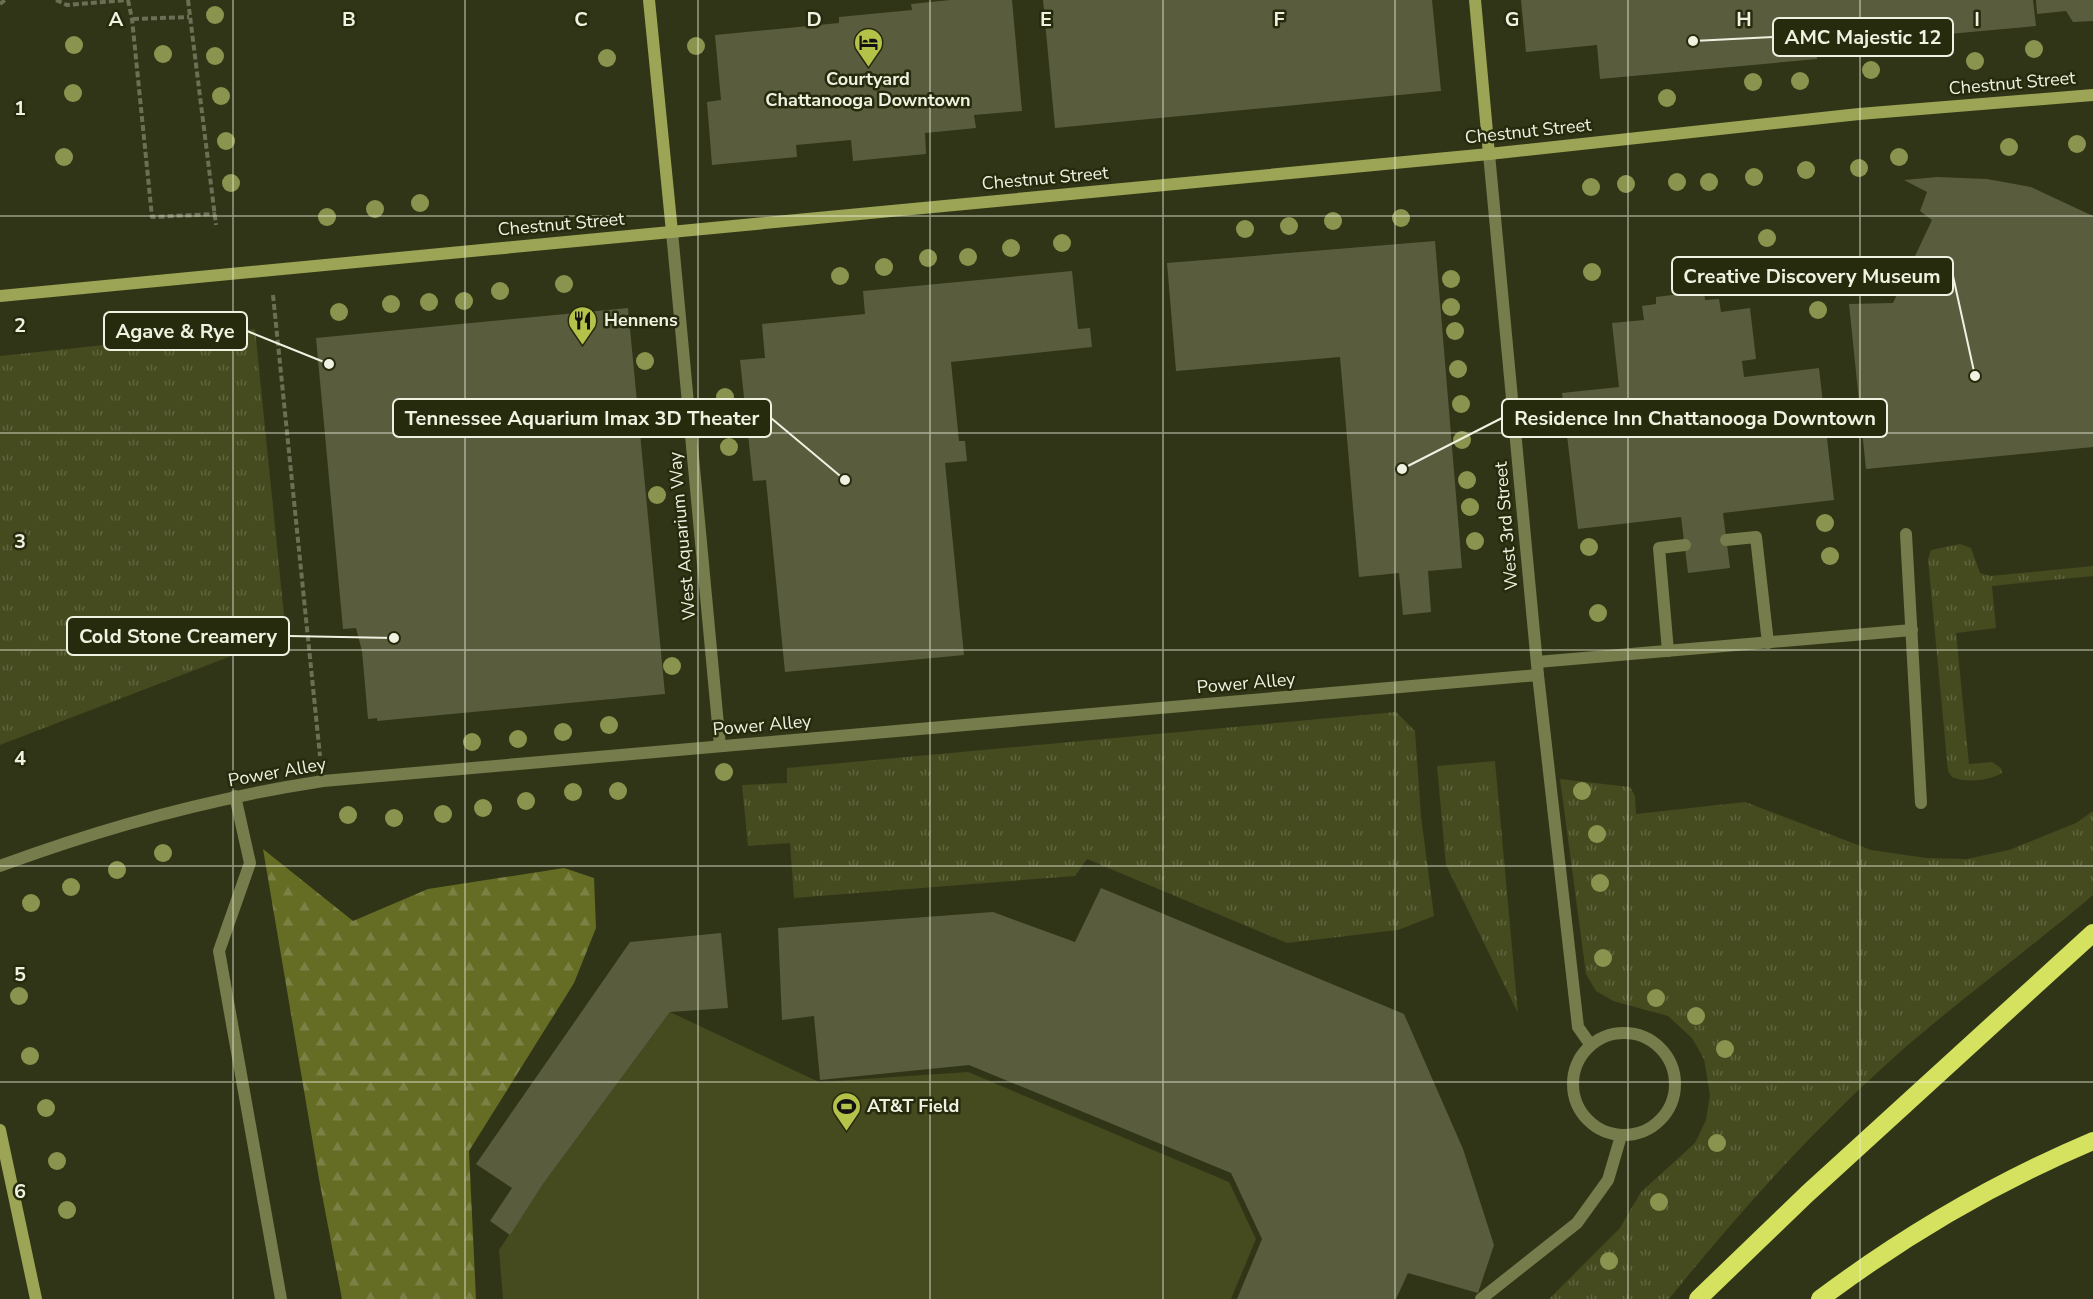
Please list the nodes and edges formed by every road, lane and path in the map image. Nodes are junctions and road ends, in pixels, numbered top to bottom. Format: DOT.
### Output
graph roads {
  1 [pos="5,0"];
  2 [pos="56,0"];
  3 [pos="128,0"];
  4 [pos="188,0"];
  5 [pos="649,0"];
  6 [pos="1475,0"];
  7 [pos="0,4"];
  8 [pos="189,17"];
  9 [pos="132,19"];
  10 [pos="2093,94"];
  11 [pos="1489,154"];
  12 [pos="216,214"];
  13 [pos="216,225"];
  14 [pos="672,232"];
  15 [pos="270,270"];
  16 [pos="0,296"];
  17 [pos="1906,534"];
  18 [pos="1726,540"];
  19 [pos="1685,546"];
  20 [pos="1912,630"];
  21 [pos="1768,643"];
  22 [pos="1668,651"];
  23 [pos="1538,669"];
  24 [pos="720,746"];
  25 [pos="323,781"];
  26 [pos="235,796"];
  27 [pos="1921,803"];
  28 [pos="0,866"];
  29 [pos="2093,933"];
  30 [pos="1590,1044"];
  31 [pos="0,1130"];
  32 [pos="1621,1136"];
  33 [pos="2093,1141"];
  34 [pos="36,1299"];
  35 [pos="281,1299"];
  36 [pos="1481,1299"];
  37 [pos="1698,1299"];
  38 [pos="1820,1299"];
  1 -- 7 [label="path"];
  2 -- 3 [label="path"];
  3 -- 9 [label="path"];
  4 -- 8 [label="path"];
  5 -- 14 [label="street, West Aquarium Way"];
  6 -- 11 [label="street, West 3rd Street"];
  8 -- 9 [label="path"];
  8 -- 12 [label="path"];
  9 -- 12 [label="path"];
  10 -- 11 [label="street, Chestnut Street"];
  11 -- 14 [label="street, Chestnut Street"];
  11 -- 23 [label="street, West 3rd Street"];
  12 -- 13 [label="path"];
  14 -- 15 [label="street, Chestnut Street"];
  14 -- 24 [label="street, West Aquarium Way"];
  15 -- 16 [label="street, Chestnut Street"];
  15 -- 25 [label="path"];
  17 -- 20 [label="street"];
  18 -- 21 [label="street"];
  19 -- 22 [label="street"];
  20 -- 21 [label="street, Power Alley"];
  20 -- 27 [label="street"];
  21 -- 22 [label="street, Power Alley"];
  22 -- 23 [label="street, Power Alley"];
  23 -- 24 [label="street, Power Alley"];
  23 -- 30 [label="street, West 3rd Street"];
  24 -- 25 [label="street, Power Alley"];
  25 -- 26 [label="street, Power Alley"];
  26 -- 28 [label="street, Power Alley"];
  26 -- 35 [label="street"];
  29 -- 37 [label="highway"];
  30 -- 32 [label="street"];
  30 -- 32 [label="street"];
  31 -- 34 [label="street"];
  32 -- 36 [label="street"];
  33 -- 38 [label="highway"];
}
